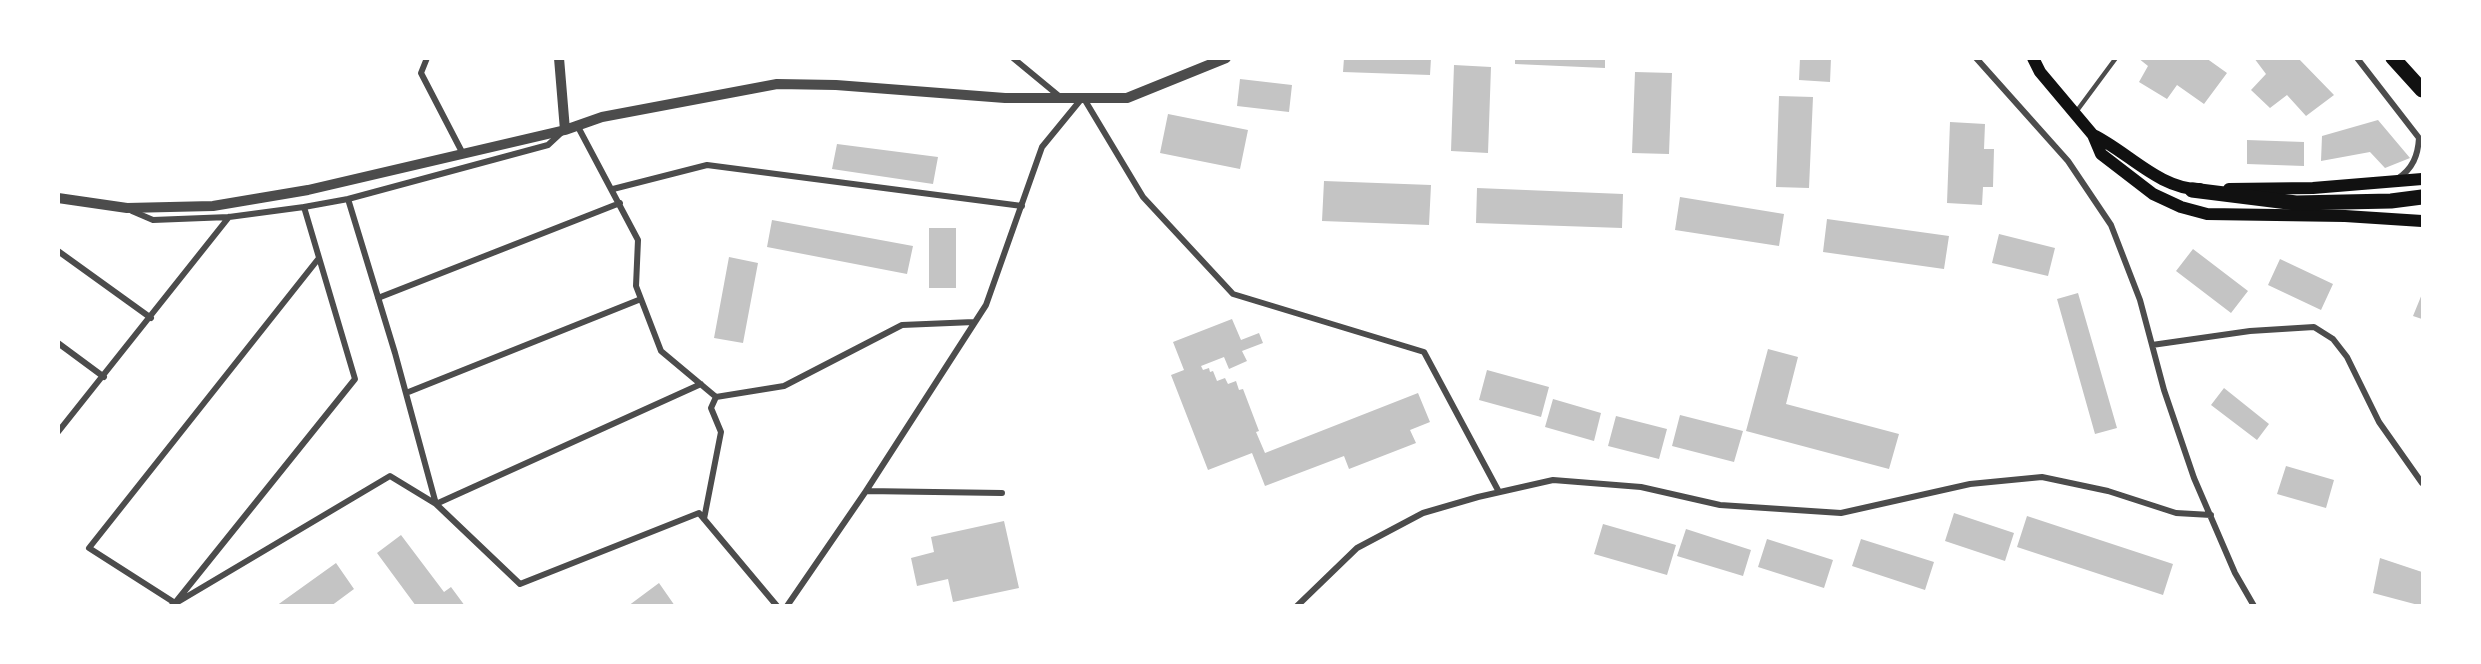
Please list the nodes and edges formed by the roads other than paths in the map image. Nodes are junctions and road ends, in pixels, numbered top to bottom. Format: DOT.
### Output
graph roads {
  1 [pos="428,58"];
  2 [pos="559,58"];
  3 [pos="1013,58"];
  4 [pos="1226,58"];
  5 [pos="1976,58"];
  6 [pos="2033,58"];
  7 [pos="2116,58"];
  8 [pos="2358,58"];
  9 [pos="2393,58"];
  10 [pos="2422,90"];
  11 [pos="1059,96"];
  12 [pos="1083,97"];
  13 [pos="2074,114"];
  14 [pos="577,125"];
  15 [pos="565,129"];
  16 [pos="2093,135"];
  17 [pos="462,152"];
  18 [pos="2422,179"];
  19 [pos="2396,180"];
  20 [pos="614,189"];
  21 [pos="2192,190"];
  22 [pos="2422,197"];
  23 [pos="58,198"];
  24 [pos="348,199"];
  25 [pos="620,203"];
  26 [pos="1022,206"];
  27 [pos="304,207"];
  28 [pos="127,208"];
  29 [pos="229,217"];
  30 [pos="2422,221"];
  31 [pos="58,251"];
  32 [pos="319,258"];
  33 [pos="378,298"];
  34 [pos="641,299"];
  35 [pos="151,318"];
  36 [pos="974,322"];
  37 [pos="58,343"];
  38 [pos="2152,345"];
  39 [pos="104,377"];
  40 [pos="701,384"];
  41 [pos="406,393"];
  42 [pos="716,397"];
  43 [pos="58,432"];
  44 [pos="2422,483"];
  45 [pos="866,491"];
  46 [pos="1499,492"];
  47 [pos="1002,493"];
  48 [pos="436,504"];
  49 [pos="2211,515"];
  50 [pos="704,519"];
  51 [pos="173,604"];
  52 [pos="777,606"];
  53 [pos="787,606"];
  54 [pos="1297,606"];
  55 [pos="2254,606"];
  1 -- 17 [label="street"];
  2 -- 15 [label="street"];
  3 -- 11 [label="street"];
  4 -- 12 [label="street"];
  5 -- 38 [label="street"];
  6 -- 13 [label="main road"];
  7 -- 13 [label="lane"];
  8 -- 19 [label="street"];
  9 -- 10 [label="highway"];
  11 -- 12 [label="street"];
  11 -- 14 [label="street"];
  12 -- 26 [label="street"];
  12 -- 46 [label="street"];
  13 -- 16 [label="main road"];
  14 -- 15 [label="street"];
  14 -- 20 [label="street"];
  15 -- 17 [label="street"];
  15 -- 24 [label="street"];
  16 -- 21 [label="main road"];
  16 -- 30 [label="main road"];
  17 -- 28 [label="street"];
  18 -- 19 [label="main road"];
  19 -- 21 [label="main road"];
  20 -- 25 [label="street"];
  20 -- 26 [label="street"];
  21 -- 22 [label="highway"];
  23 -- 28 [label="street"];
  24 -- 27 [label="street"];
  24 -- 33 [label="street"];
  25 -- 33 [label="street"];
  25 -- 34 [label="street"];
  26 -- 36 [label="street"];
  27 -- 29 [label="street"];
  27 -- 32 [label="street"];
  28 -- 29 [label="street"];
  29 -- 35 [label="street"];
  31 -- 35 [label="street"];
  32 -- 51 [label="street"];
  32 -- 51 [label="street"];
  33 -- 41 [label="street"];
  34 -- 40 [label="street"];
  34 -- 41 [label="street"];
  35 -- 39 [label="street"];
  36 -- 42 [label="street"];
  36 -- 45 [label="street"];
  37 -- 39 [label="street"];
  38 -- 44 [label="street"];
  38 -- 49 [label="street"];
  39 -- 43 [label="street"];
  40 -- 42 [label="street"];
  40 -- 48 [label="street"];
  41 -- 48 [label="street"];
  42 -- 50 [label="street"];
  45 -- 47 [label="street"];
  45 -- 53 [label="street"];
  46 -- 49 [label="street"];
  46 -- 54 [label="street"];
  48 -- 50 [label="street"];
  48 -- 51 [label="street"];
  49 -- 55 [label="street"];
  50 -- 52 [label="street"];
}
